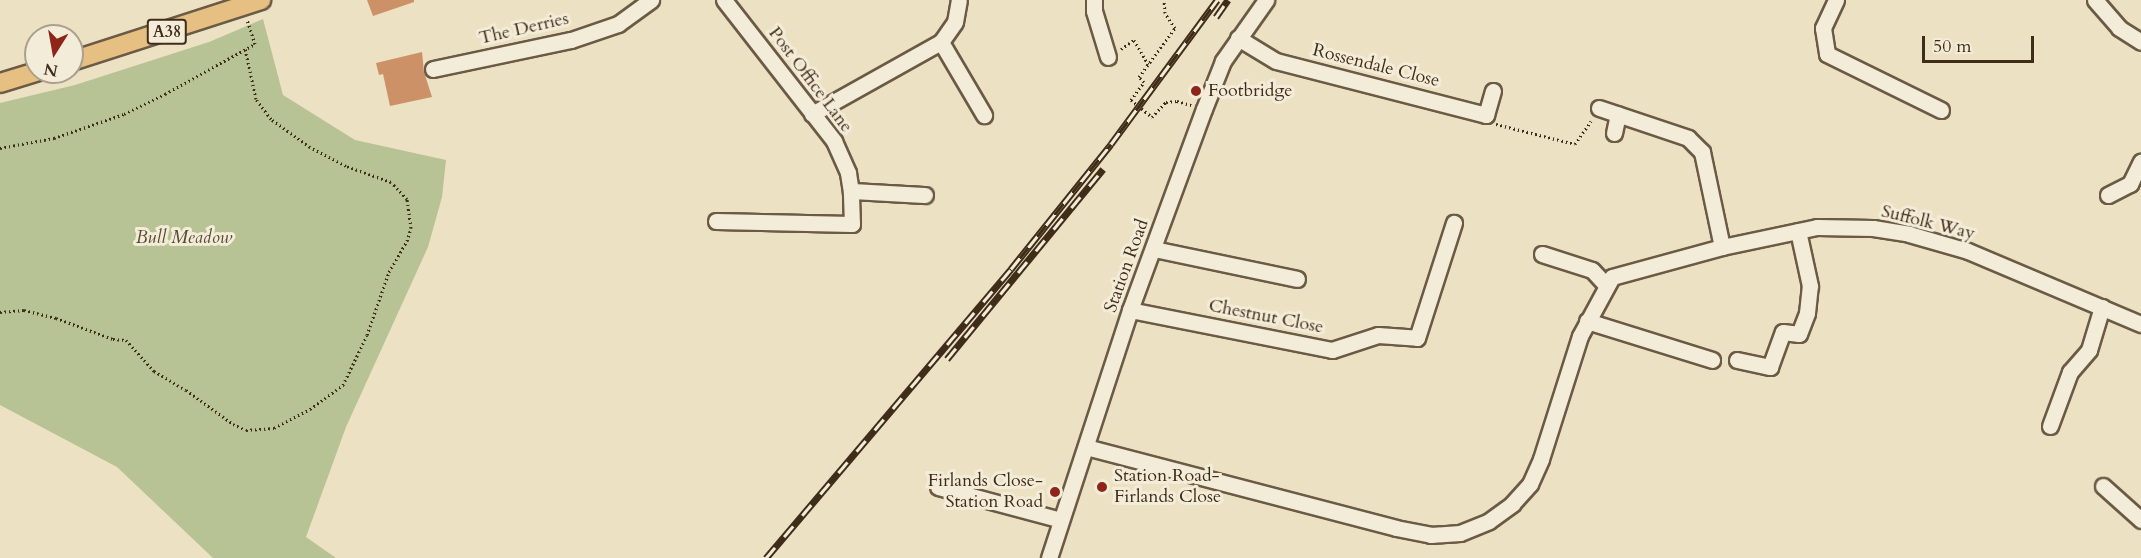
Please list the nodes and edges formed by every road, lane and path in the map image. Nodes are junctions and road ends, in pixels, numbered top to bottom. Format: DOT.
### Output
graph roads {
  1 [pos="261,0"];
  2 [pos="651,0"];
  3 [pos="724,0"];
  4 [pos="959,0"];
  5 [pos="1094,0"];
  6 [pos="1164,0"];
  7 [pos="1266,0"];
  8 [pos="1836,0"];
  9 [pos="2095,0"];
  10 [pos="243,6"];
  11 [pos="1238,38"];
  12 [pos="941,42"];
  13 [pos="2141,42"];
  14 [pos="245,48"];
  15 [pos="84,57"];
  16 [pos="1108,57"];
  17 [pos="1148,64"];
  18 [pos="433,69"];
  19 [pos="24,75"];
  20 [pos="0,82"];
  21 [pos="1493,91"];
  22 [pos="1599,108"];
  23 [pos="1204,109"];
  24 [pos="1941,110"];
  25 [pos="812,114"];
  26 [pos="1618,114"];
  27 [pos="984,115"];
  28 [pos="1486,115"];
  29 [pos="1614,133"];
  30 [pos="0,148"];
  31 [pos="2141,161"];
  32 [pos="851,191"];
  33 [pos="925,195"];
  34 [pos="2108,195"];
  35 [pos="716,221"];
  36 [pos="1454,223"];
  37 [pos="1798,231"];
  38 [pos="1722,247"];
  39 [pos="1154,249"];
  40 [pos="1542,254"];
  41 [pos="1297,279"];
  42 [pos="1603,290"];
  43 [pos="2102,307"];
  44 [pos="1130,310"];
  45 [pos="0,312"];
  46 [pos="1587,321"];
  47 [pos="2141,324"];
  48 [pos="1712,360"];
  49 [pos="1737,360"];
  50 [pos="2050,426"];
  51 [pos="1086,447"];
  52 [pos="2103,486"];
  53 [pos="938,487"];
  54 [pos="1061,520"];
  55 [pos="2141,520"];
  56 [pos="1049,558"];
  1 -- 10 [label="main road, A38"];
  2 -- 18 [label="street, The Derries"];
  3 -- 25 [label="street, Post Office Lane"];
  4 -- 12 [label="street"];
  5 -- 16 [label="street"];
  6 -- 17 [label="path"];
  7 -- 11 [label="street, Station Road"];
  8 -- 24 [label="street"];
  9 -- 13 [label="street"];
  10 -- 14 [label="path"];
  10 -- 15 [label="main road, A38"];
  11 -- 23 [label="street, Station Road"];
  11 -- 28 [label="street, Rossendale Close"];
  12 -- 25 [label="street"];
  12 -- 27 [label="street"];
  14 -- 30 [label="path"];
  14 -- 45 [label="path"];
  16 -- 17 [label="path"];
  17 -- 23 [label="path, bridge"];
  19 -- 20 [label="main road"];
  21 -- 28 [label="street"];
  22 -- 26 [label="street"];
  22 -- 28 [label="path"];
  23 -- 39 [label="street, Station Road"];
  25 -- 32 [label="street, Post Office Lane"];
  26 -- 29 [label="street"];
  26 -- 38 [label="street"];
  31 -- 34 [label="street"];
  32 -- 33 [label="street"];
  32 -- 35 [label="street, Post Office Lane"];
  36 -- 44 [label="street, Chestnut Close"];
  37 -- 38 [label="street, Suffolk Way"];
  37 -- 43 [label="street, Suffolk Way"];
  37 -- 49 [label="street"];
  38 -- 42 [label="street, Suffolk Way"];
  39 -- 41 [label="street"];
  39 -- 44 [label="street, Station Road"];
  40 -- 42 [label="street"];
  42 -- 46 [label="street"];
  43 -- 47 [label="street, Suffolk Way"];
  43 -- 50 [label="street"];
  44 -- 51 [label="street, Station Road"];
  46 -- 48 [label="street"];
  46 -- 51 [label="street"];
  51 -- 54 [label="street, Station Road"];
  52 -- 55 [label="street"];
  53 -- 54 [label="street"];
  54 -- 56 [label="street, Station Road"];
}
